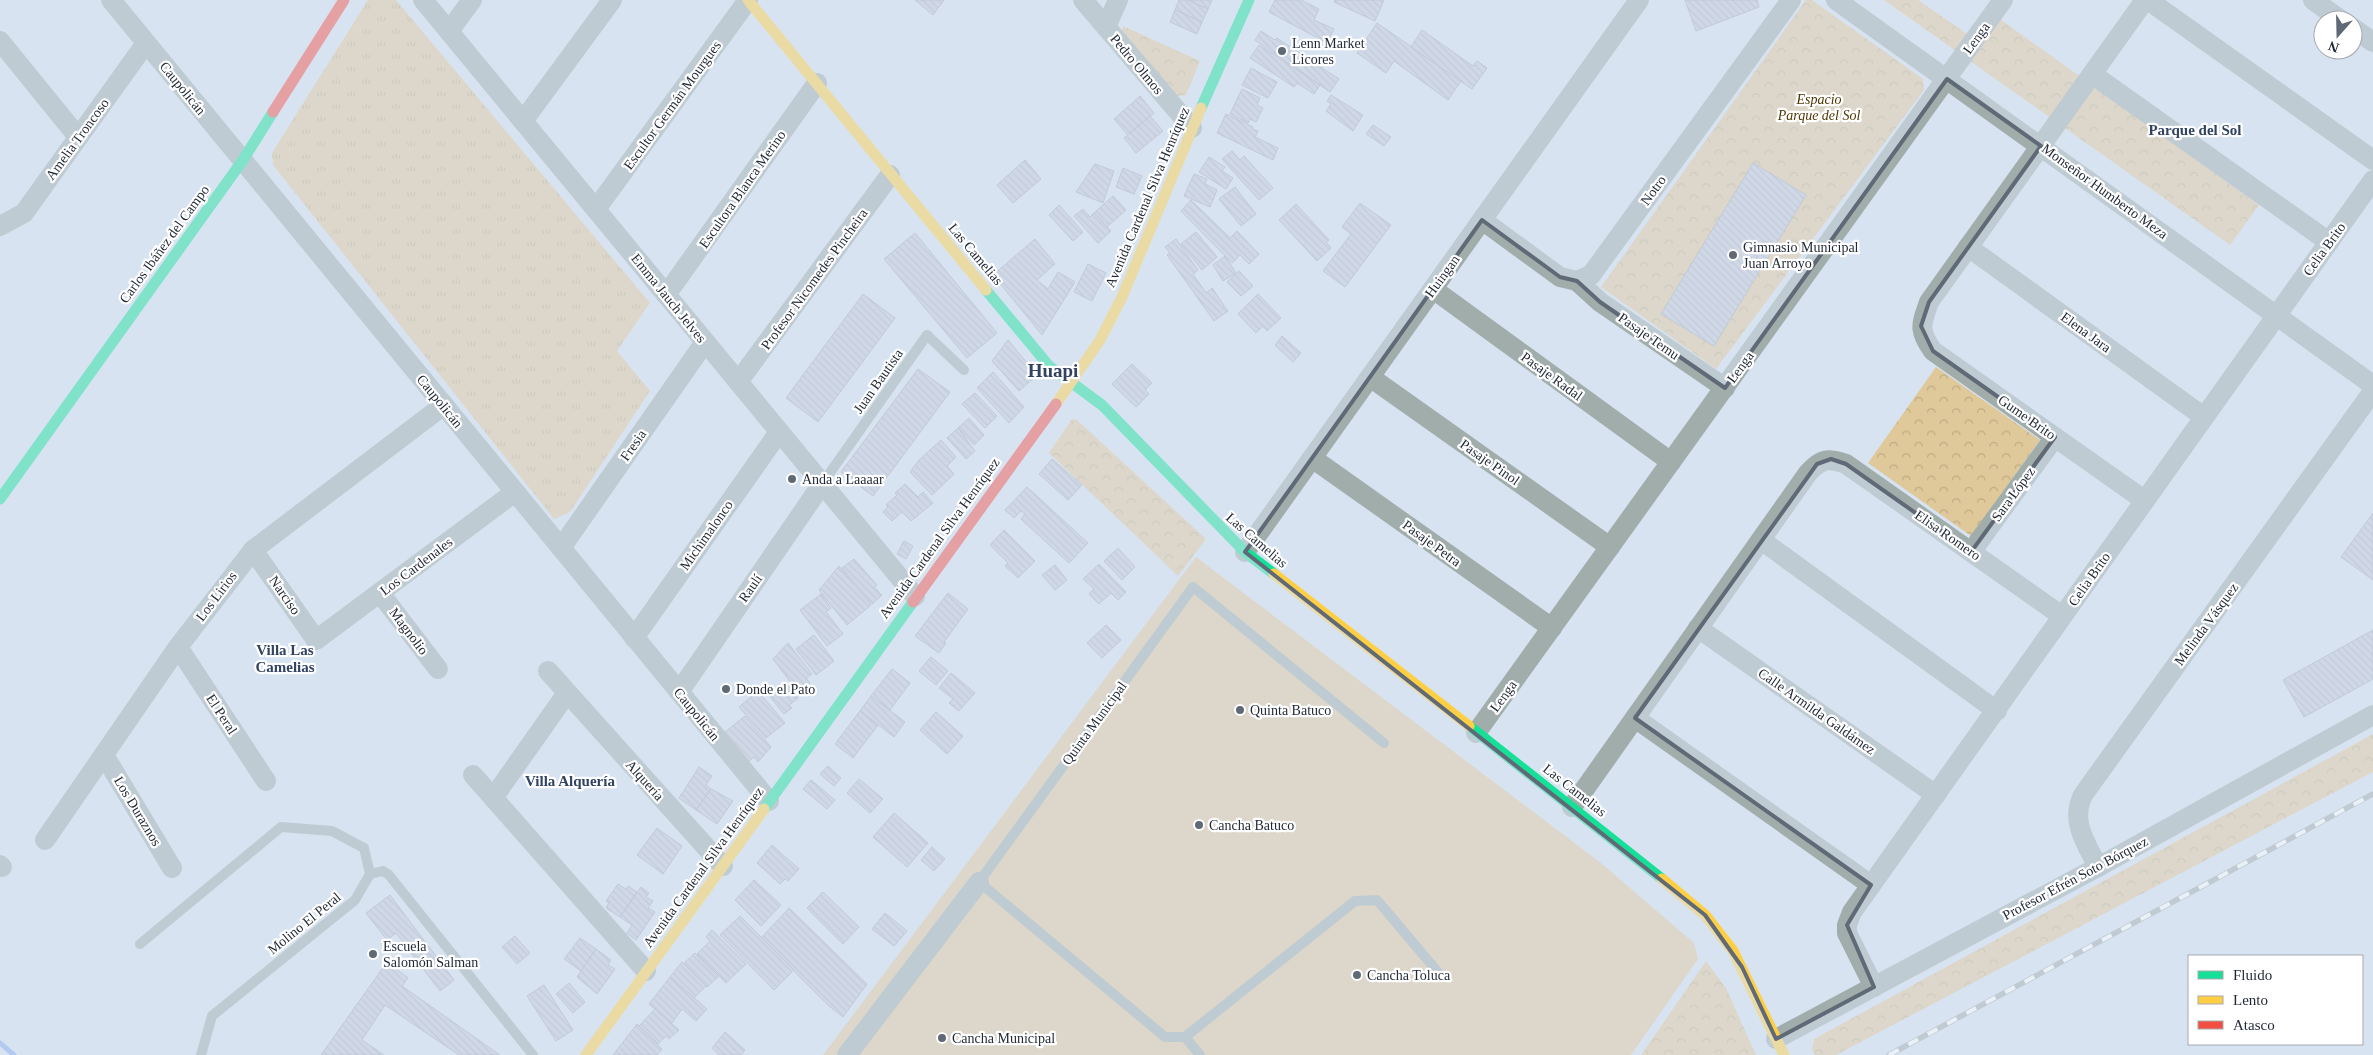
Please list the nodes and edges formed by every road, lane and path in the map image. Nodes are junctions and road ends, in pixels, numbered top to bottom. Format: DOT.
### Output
graph roads {
  1 [pos="111,0"];
  2 [pos="344,0"];
  3 [pos="423,0"];
  4 [pos="472,0"];
  5 [pos="612,0"];
  6 [pos="748,0"];
  7 [pos="1083,0"];
  8 [pos="1118,0"];
  9 [pos="1250,0"];
  10 [pos="1639,0"];
  11 [pos="1790,0"];
  12 [pos="1836,0"];
  13 [pos="2146,0"];
  14 [pos="2313,0"];
  15 [pos="1996,2"];
  16 [pos="2327,10"];
  17 [pos="1106,27"];
  18 [pos="449,31"];
  19 [pos="0,41"];
  20 [pos="146,43"];
  21 [pos="2092,74"];
  22 [pos="1947,79"];
  23 [pos="817,83"];
  24 [pos="523,121"];
  25 [pos="1192,128"];
  26 [pos="78,137"];
  27 [pos="2041,146"];
  28 [pos="243,160"];
  29 [pos="2373,160"];
  30 [pos="890,175"];
  31 [pos="2373,180"];
  32 [pos="596,209"];
  33 [pos="4,218"];
  34 [pos="1482,220"];
  35 [pos="2329,242"];
  36 [pos="1968,247"];
  37 [pos="1577,280"];
  38 [pos="1433,289"];
  39 [pos="666,295"];
  40 [pos="2277,315"];
  41 [pos="705,342"];
  42 [pos="964,370"];
  43 [pos="1370,377"];
  44 [pos="738,382"];
  45 [pos="1071,383"];
  46 [pos="2372,384"];
  47 [pos="1724,388"];
  48 [pos="444,405"];
  49 [pos="2204,417"];
  50 [pos="779,432"];
  51 [pos="2055,437"];
  52 [pos="1312,458"];
  53 [pos="1671,462"];
  54 [pos="822,484"];
  55 [pos="515,492"];
  56 [pos="0,499"];
  57 [pos="2144,500"];
  58 [pos="1761,540"];
  59 [pos="1610,547"];
  60 [pos="561,548"];
  61 [pos="253,550"];
  62 [pos="1245,552"];
  63 [pos="1971,552"];
  64 [pos="380,592"];
  65 [pos="916,596"];
  66 [pos="2062,616"];
  67 [pos="1552,628"];
  68 [pos="1698,628"];
  69 [pos="634,638"];
  70 [pos="316,640"];
  71 [pos="178,648"];
  72 [pos="438,668"];
  73 [pos="548,671"];
  74 [pos="679,692"];
  75 [pos="567,693"];
  76 [pos="1997,711"];
  77 [pos="2373,715"];
  78 [pos="1635,718"];
  79 [pos="1476,733"];
  80 [pos="1384,743"];
  81 [pos="104,755"];
  82 [pos="473,775"];
  83 [pos="266,781"];
  84 [pos="1936,795"];
  85 [pos="493,798"];
  86 [pos="769,801"];
  87 [pos="1572,807"];
  88 [pos="44,840"];
  89 [pos="724,866"];
  90 [pos="2098,866"];
  91 [pos="172,868"];
  92 [pos="370,874"];
  93 [pos="978,882"];
  94 [pos="1871,885"];
  95 [pos="140,944"];
  96 [pos="646,971"];
  97 [pos="1442,977"];
  98 [pos="1874,987"];
  99 [pos="1185,1037"];
  100 [pos="1780,1047"];
  101 [pos="201,1055"];
  102 [pos="533,1055"];
  103 [pos="586,1055"];
  104 [pos="846,1055"];
  105 [pos="1200,1055"];
  1 -- 20 [label="street, Caupolicán"];
  2 -- 28 [label="street, Carlos Ibáñez del Campo"];
  3 -- 18 [label="street, Emma Jauch Jelves"];
  4 -- 18 [label="street"];
  5 -- 24 [label="street"];
  6 -- 23 [label="street, Las Camelias"];
  6 -- 32 [label="street, Escultor Germán Mourgues"];
  7 -- 17 [label="street, Pedro Olmos"];
  8 -- 17 [label="street"];
  9 -- 25 [label="street, Avenida Cardenal Silva Henríquez"];
  10 -- 34 [label="street, Huingan"];
  11 -- 37 [label="street, Notro"];
  12 -- 22 [label="street, Monseñor Humberto Meza"];
  13 -- 21 [label="street"];
  13 -- 29 [label="street"];
  14 -- 16 [label="street"];
  15 -- 22 [label="street, Lenga"];
  17 -- 25 [label="street, Pedro Olmos"];
  18 -- 24 [label="street, Emma Jauch Jelves"];
  19 -- 26 [label="street"];
  20 -- 26 [label="street, Amelia Troncoso"];
  20 -- 28 [label="street, Caupolicán"];
  21 -- 27 [label="street"];
  21 -- 35 [label="street"];
  22 -- 27 [label="street, Monseñor Humberto Meza"];
  22 -- 47 [label="street, Lenga"];
  23 -- 30 [label="street, Las Camelias"];
  23 -- 39 [label="street, Escultora Blanca Merino"];
  24 -- 32 [label="street, Emma Jauch Jelves"];
  25 -- 45 [label="street, Avenida Cardenal Silva Henríquez"];
  26 -- 33 [label="street, Amelia Troncoso"];
  27 -- 36 [label="street"];
  27 -- 40 [label="street, Monseñor Humberto Meza"];
  28 -- 48 [label="street, Caupolicán"];
  28 -- 56 [label="street, Carlos Ibáñez del Campo"];
  30 -- 44 [label="street, Profesor Nicomedes Pincheira"];
  30 -- 45 [label="street, Las Camelias"];
  31 -- 35 [label="street, Celia Brito"];
  32 -- 39 [label="street, Emma Jauch Jelves"];
  34 -- 37 [label="street"];
  34 -- 38 [label="street, Huingan"];
  35 -- 40 [label="street, Celia Brito"];
  36 -- 49 [label="street, Elena Jara"];
  36 -- 51 [label="street, Gume Brito"];
  37 -- 47 [label="street, Pasaje Temu"];
  38 -- 43 [label="street, Huingan"];
  38 -- 53 [label="street, Pasaje Radal"];
  39 -- 41 [label="street, Emma Jauch Jelves"];
  40 -- 46 [label="street, Monseñor Humberto Meza"];
  40 -- 49 [label="street, Celia Brito"];
  41 -- 44 [label="street, Emma Jauch Jelves"];
  41 -- 60 [label="street, Fresia"];
  42 -- 54 [label="lane, Juan Bautista"];
  43 -- 52 [label="street, Huingan"];
  43 -- 59 [label="street, Pasaje Pinol"];
  44 -- 50 [label="street, Emma Jauch Jelves"];
  45 -- 62 [label="street, Las Camelias"];
  45 -- 65 [label="street, Avenida Cardenal Silva Henríquez"];
  46 -- 90 [label="street, Melinda Vásquez"];
  47 -- 53 [label="street, Lenga"];
  48 -- 55 [label="street, Caupolicán"];
  48 -- 61 [label="street, Los Lirios"];
  49 -- 57 [label="street, Celia Brito"];
  50 -- 54 [label="street, Emma Jauch Jelves"];
  50 -- 69 [label="street, Michimalonco"];
  51 -- 57 [label="street, Gume Brito"];
  51 -- 63 [label="street, Sara López"];
  52 -- 62 [label="street, Huingan"];
  52 -- 67 [label="street, Pasaje Petra"];
  53 -- 59 [label="street, Lenga"];
  54 -- 65 [label="street, Emma Jauch Jelves"];
  54 -- 74 [label="street, Raulí"];
  55 -- 60 [label="street, Caupolicán"];
  55 -- 64 [label="street, Los Cardenales"];
  57 -- 66 [label="street, Celia Brito"];
  58 -- 63 [label="street, Elisa Romero"];
  58 -- 68 [label="street"];
  58 -- 76 [label="street"];
  59 -- 67 [label="street, Lenga"];
  60 -- 69 [label="street, Caupolicán"];
  61 -- 70 [label="street, Narciso"];
  61 -- 71 [label="street, Los Lirios"];
  62 -- 79 [label="street, Las Camelias"];
  63 -- 66 [label="street, Elisa Romero"];
  64 -- 70 [label="street, Los Cardenales"];
  64 -- 72 [label="street, Magnolio"];
  65 -- 86 [label="street, Avenida Cardenal Silva Henríquez"];
  66 -- 76 [label="street, Celia Brito"];
  67 -- 79 [label="street, Lenga"];
  68 -- 78 [label="street"];
  68 -- 84 [label="street, Calle Armilda Galdámez"];
  69 -- 74 [label="street, Caupolicán"];
  71 -- 81 [label="street, Los Lirios"];
  71 -- 83 [label="street, El Peral"];
  73 -- 75 [label="street, Alquería"];
  74 -- 86 [label="street, Caupolicán"];
  75 -- 85 [label="street"];
  75 -- 89 [label="street, Alquería"];
  76 -- 84 [label="street, Celia Brito"];
  77 -- 90 [label="street, Profesor Efrén Soto Bórquez"];
  78 -- 87 [label="street"];
  78 -- 94 [label="street"];
  79 -- 87 [label="street, Las Camelias"];
  80 -- 93 [label="lane, Quinta Municipal"];
  81 -- 88 [label="street, Los Lirios"];
  81 -- 91 [label="street, Los Duraznos"];
  82 -- 85 [label="street"];
  84 -- 94 [label="street, Celia Brito"];
  85 -- 96 [label="street"];
  86 -- 89 [label="street, Avenida Cardenal Silva Henríquez"];
  87 -- 100 [label="street, Las Camelias"];
  89 -- 96 [label="street, Avenida Cardenal Silva Henríquez"];
  90 -- 98 [label="street, Profesor Efrén Soto Bórquez"];
  92 -- 95 [label="lane"];
  92 -- 101 [label="lane, Molino El Peral"];
  92 -- 102 [label="lane"];
  93 -- 99 [label="lane"];
  93 -- 104 [label="street, Quinta Municipal"];
  94 -- 98 [label="street, Celia Brito"];
  96 -- 103 [label="street, Avenida Cardenal Silva Henríquez"];
  97 -- 99 [label="lane"];
  98 -- 100 [label="street, Profesor Efrén Soto Bórquez"];
  99 -- 105 [label="lane"];
}
